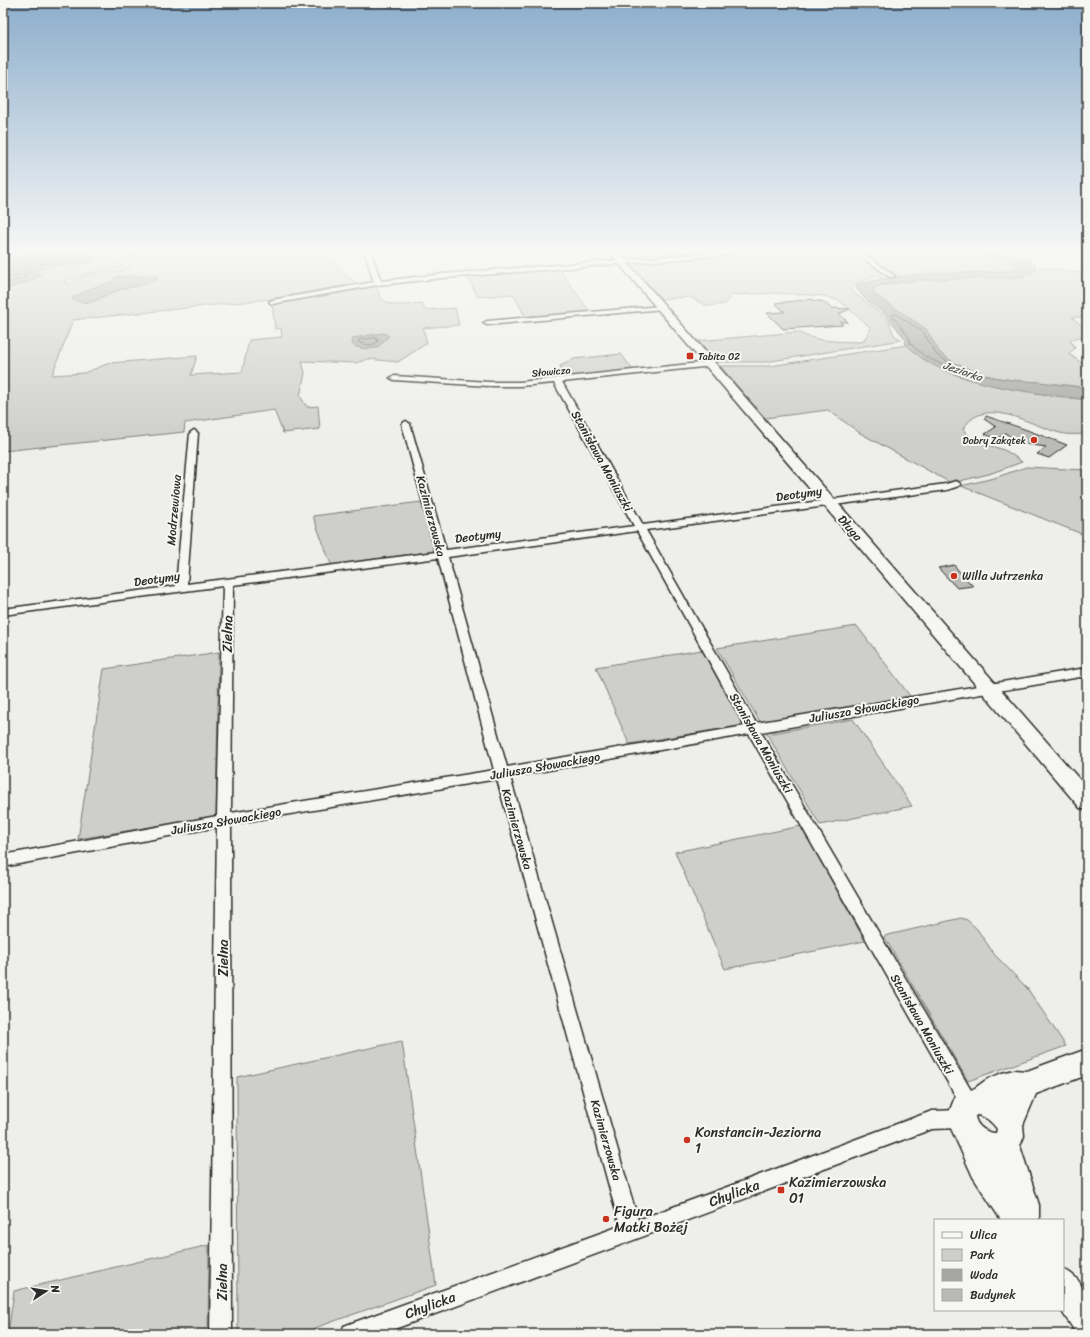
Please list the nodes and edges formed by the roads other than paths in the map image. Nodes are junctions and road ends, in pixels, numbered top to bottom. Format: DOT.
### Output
graph roads {
  1 [pos="575,315"];
  2 [pos="667,315"];
  3 [pos="487,323"];
  4 [pos="709,364"];
  5 [pos="394,378"];
  6 [pos="557,381"];
  7 [pos="406,424"];
  8 [pos="194,433"];
  9 [pos="956,484"];
  10 [pos="829,503"];
  11 [pos="640,529"];
  12 [pos="442,554"];
  13 [pos="228,583"];
  14 [pos="181,588"];
  15 [pos="3,612"];
  16 [pos="1087,674"];
  17 [pos="988,688"];
  18 [pos="753,729"];
  19 [pos="502,773"];
  20 [pos="1087,802"];
  21 [pos="224,820"];
  22 [pos="3,861"];
  23 [pos="1087,1062"];
  24 [pos="1027,1084"];
  25 [pos="971,1116"];
  26 [pos="1007,1135"];
  27 [pos="1023,1219"];
  28 [pos="632,1232"];
  29 [pos="1064,1286"];
  30 [pos="1087,1322"];
  31 [pos="221,1334"];
  32 [pos="352,1334"];
  1 -- 3 [label="street"];
  2 -- 4 [label="street, Długa"];
  4 -- 6 [label="street, Słowicza"];
  4 -- 10 [label="street, Długa"];
  5 -- 6 [label="street, Słowicza"];
  6 -- 11 [label="street, Stanisława Moniuszki"];
  7 -- 12 [label="street, Kazimierzowska"];
  8 -- 14 [label="street, Modrzewiowa"];
  9 -- 10 [label="street, Deotymy"];
  10 -- 11 [label="street, Deotymy"];
  10 -- 17 [label="street, Długa"];
  11 -- 12 [label="street, Deotymy"];
  11 -- 18 [label="street, Stanisława Moniuszki"];
  12 -- 13 [label="street, Deotymy"];
  12 -- 19 [label="street, Kazimierzowska"];
  13 -- 14 [label="street, Deotymy"];
  13 -- 21 [label="street, Zielna"];
  14 -- 15 [label="street, Deotymy"];
  16 -- 17 [label="street, Juliusza Słowackiego"];
  17 -- 18 [label="street, Juliusza Słowackiego"];
  17 -- 20 [label="street, Długa"];
  18 -- 19 [label="street, Juliusza Słowackiego"];
  18 -- 25 [label="street, Stanisława Moniuszki"];
  19 -- 21 [label="street, Juliusza Słowackiego"];
  19 -- 28 [label="street, Kazimierzowska"];
  21 -- 22 [label="street, Juliusza Słowackiego"];
  21 -- 31 [label="street, Zielna"];
  23 -- 24 [label="street"];
  24 -- 25 [label="street"];
  24 -- 26 [label="street"];
  25 -- 26 [label="street"];
  25 -- 26 [label="street"];
  25 -- 27 [label="street"];
  25 -- 28 [label="street, Chylicka"];
  26 -- 27 [label="street"];
  28 -- 32 [label="street, Chylicka"];
  29 -- 30 [label="street"];
}
